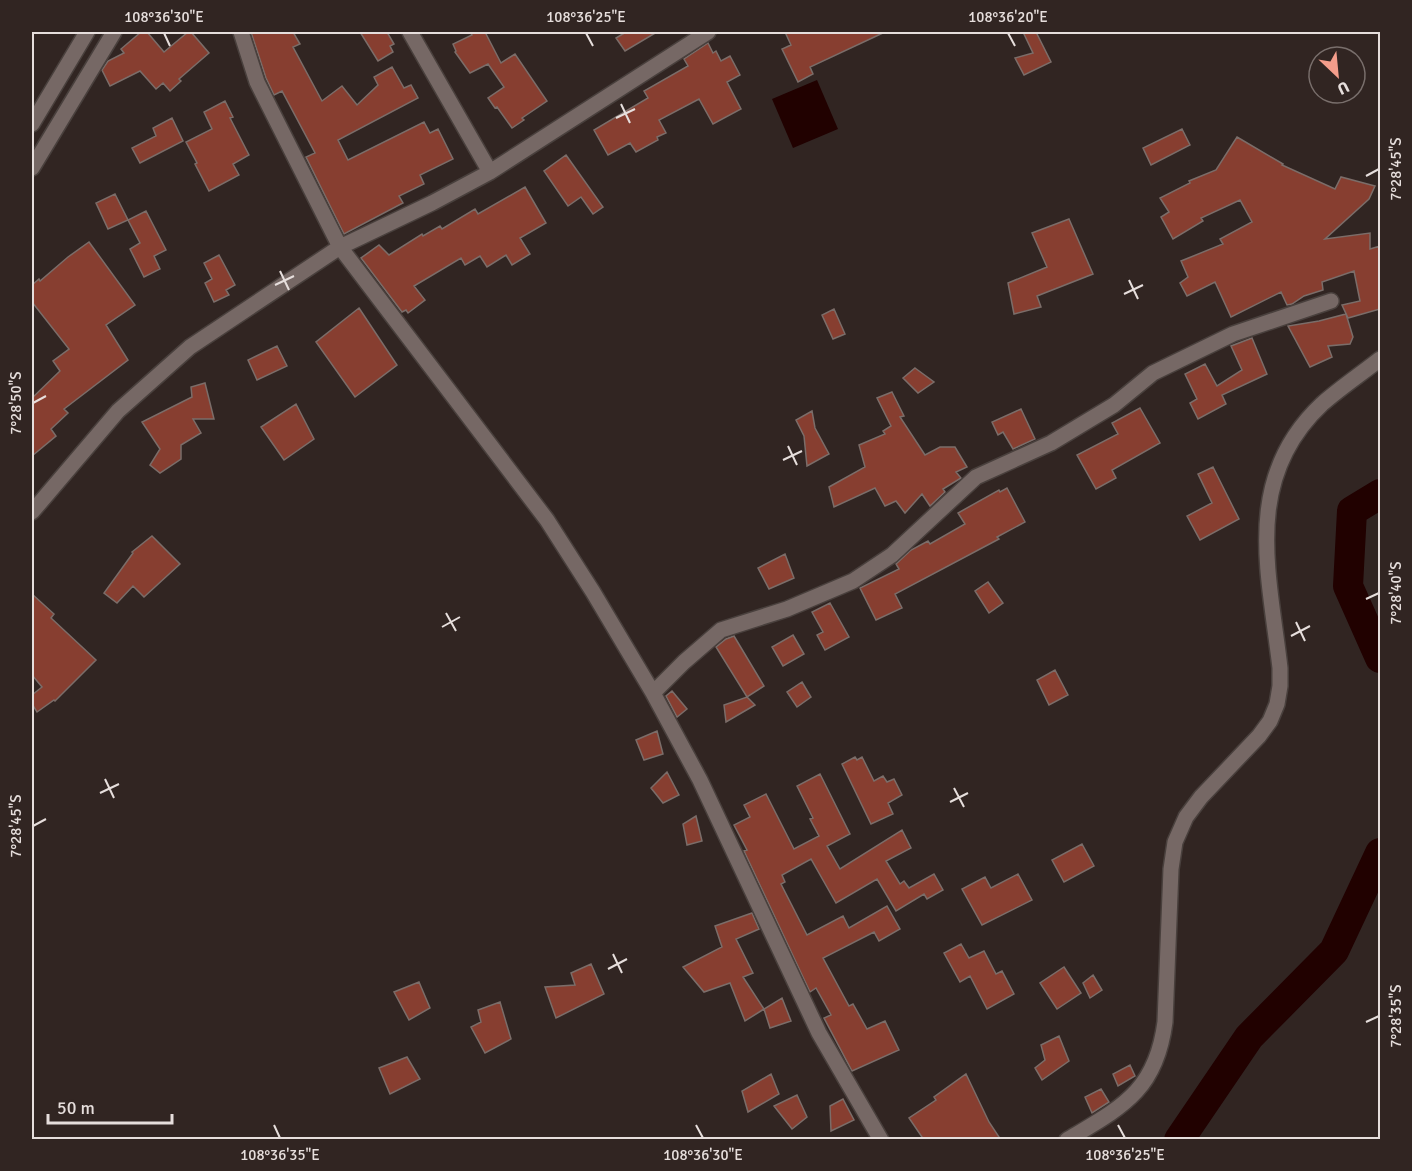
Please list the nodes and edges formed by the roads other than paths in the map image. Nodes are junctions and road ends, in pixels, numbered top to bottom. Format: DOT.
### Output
graph roads {
  1 [pos="87,32"];
  2 [pos="114,32"];
  3 [pos="242,32"];
  4 [pos="410,32"];
  5 [pos="708,32"];
  6 [pos="32,124"];
  7 [pos="32,168"];
  8 [pos="490,172"];
  9 [pos="340,248"];
  10 [pos="1331,301"];
  11 [pos="1380,360"];
  12 [pos="32,512"];
  13 [pos="653,693"];
  14 [pos="881,1140"];
  15 [pos="1067,1140"];
  1 -- 6 [label="street"];
  2 -- 7 [label="street"];
  3 -- 9 [label="street"];
  4 -- 8 [label="street"];
  5 -- 8 [label="street"];
  8 -- 9 [label="street"];
  9 -- 12 [label="street"];
  9 -- 13 [label="street"];
  10 -- 13 [label="street"];
  11 -- 15 [label="street"];
  13 -- 14 [label="street"];
}
